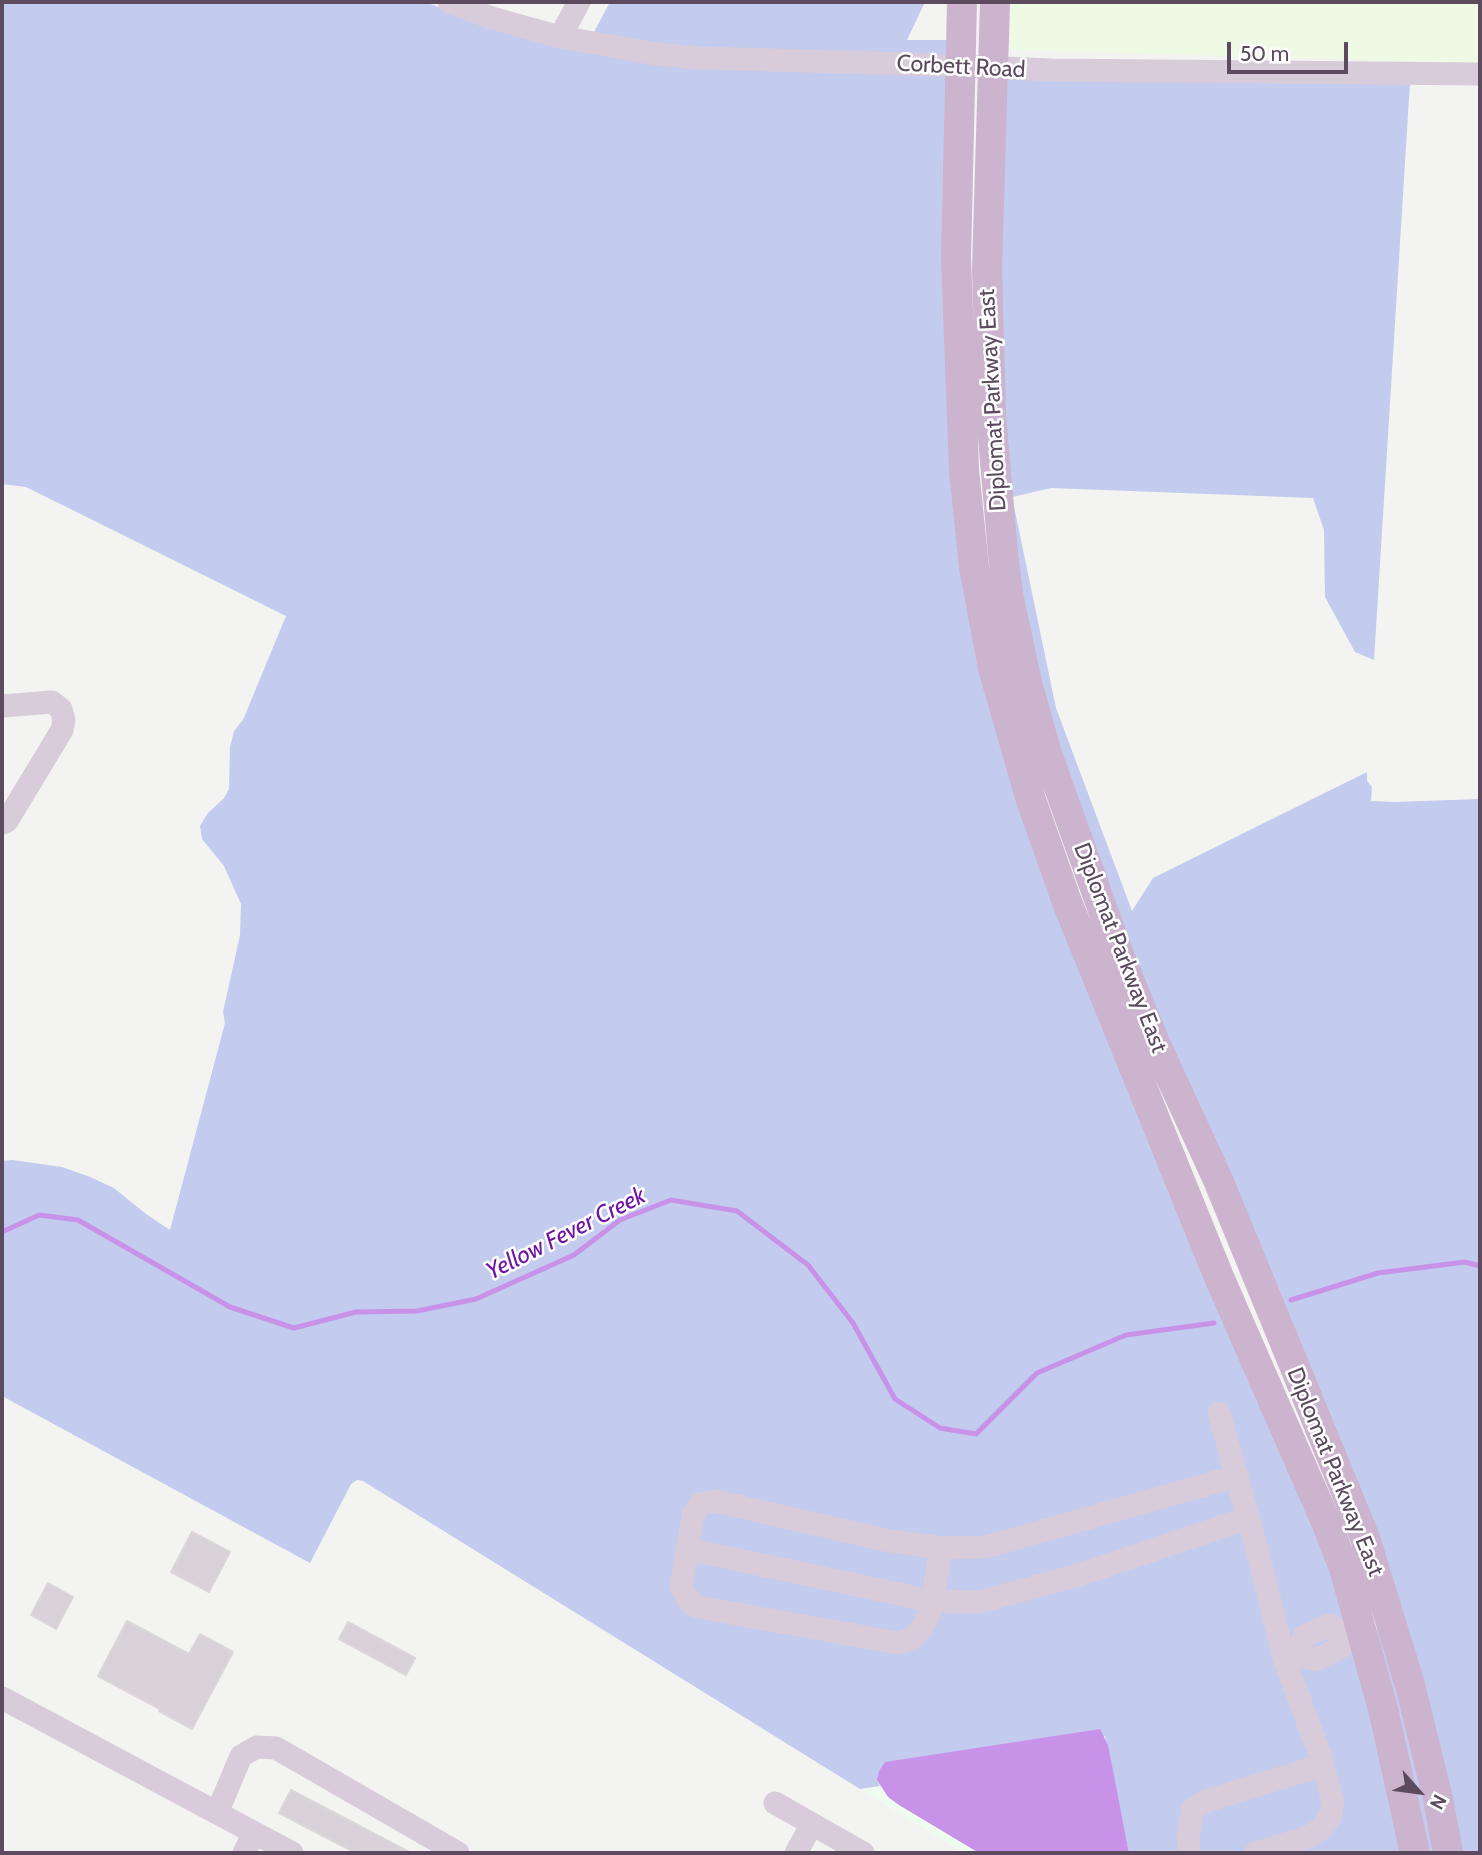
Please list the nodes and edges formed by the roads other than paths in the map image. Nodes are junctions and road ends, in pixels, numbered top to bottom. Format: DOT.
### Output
graph roads {
  1 [pos="449,2"];
  2 [pos="579,2"];
  3 [pos="962,2"];
  4 [pos="995,2"];
  5 [pos="560,37"];
  6 [pos="959,66"];
  7 [pos="993,68"];
  8 [pos="1480,74"];
  9 [pos="998,510"];
  10 [pos="968,512"];
  11 [pos="2,706"];
  12 [pos="2,823"];
  13 [pos="1114,940"];
  14 [pos="1086,951"];
  15 [pos="1219,1413"];
  16 [pos="1237,1476"];
  17 [pos="1248,1517"];
  18 [pos="942,1548"];
  19 [pos="687,1549"];
  20 [pos="932,1601"];
  21 [pos="1390,1616"];
  22 [pos="1352,1629"];
  23 [pos="1290,1656"];
  24 [pos="2,1698"];
  25 [pos="1323,1765"];
  26 [pos="775,1803"];
  27 [pos="217,1813"];
  28 [pos="812,1824"];
  29 [pos="249,1843"];
  30 [pos="292,1853"];
  31 [pos="458,1853"];
  32 [pos="796,1853"];
  33 [pos="863,1853"];
  34 [pos="1189,1853"];
  35 [pos="1256,1853"];
  36 [pos="1415,1853"];
  37 [pos="1448,1853"];
  1 -- 5 [label="street, Corbett Road"];
  2 -- 5 [label="street"];
  3 -- 6 [label="main road, Diplomat Parkway East"];
  4 -- 7 [label="main road, Diplomat Parkway East"];
  5 -- 6 [label="street, Corbett Road"];
  6 -- 7 [label="street, Corbett Road"];
  6 -- 10 [label="main road, Diplomat Parkway East"];
  7 -- 8 [label="street, Corbett Road"];
  7 -- 9 [label="main road, Diplomat Parkway East"];
  9 -- 10 [label="main road"];
  9 -- 13 [label="main road, Diplomat Parkway East"];
  10 -- 14 [label="main road, Diplomat Parkway East"];
  11 -- 12 [label="street"];
  13 -- 14 [label="main road"];
  13 -- 21 [label="main road, Diplomat Parkway East"];
  14 -- 22 [label="main road, Diplomat Parkway East"];
  15 -- 16 [label="street"];
  16 -- 17 [label="street"];
  16 -- 18 [label="street"];
  17 -- 20 [label="street"];
  17 -- 23 [label="street"];
  18 -- 19 [label="street"];
  18 -- 20 [label="street"];
  19 -- 20 [label="street"];
  19 -- 20 [label="street"];
  21 -- 22 [label="main road"];
  21 -- 37 [label="main road, Diplomat Parkway East"];
  22 -- 23 [label="street"];
  22 -- 36 [label="main road, Diplomat Parkway East"];
  23 -- 25 [label="street"];
  24 -- 27 [label="street"];
  25 -- 34 [label="street"];
  25 -- 35 [label="street"];
  26 -- 28 [label="street"];
  27 -- 29 [label="street"];
  27 -- 31 [label="street"];
  28 -- 32 [label="street"];
  28 -- 33 [label="street"];
  29 -- 30 [label="street"];
}
